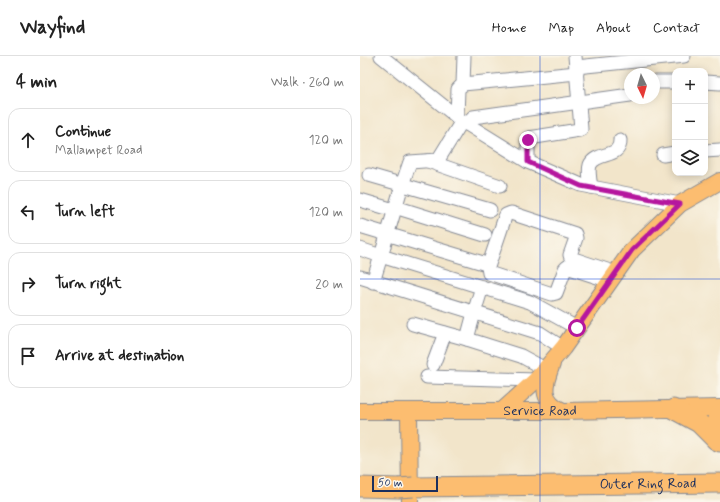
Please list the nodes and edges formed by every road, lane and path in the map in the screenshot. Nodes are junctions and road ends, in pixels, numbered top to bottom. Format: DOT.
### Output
graph roads {
  1 [pos="464,56"];
  2 [pos="684,56"];
  3 [pos="384,57"];
  4 [pos="576,66"];
  5 [pos="660,82"];
  6 [pos="672,82"];
  7 [pos="708,82"];
  8 [pos="720,83"];
  9 [pos="462,84"];
  10 [pos="624,97"];
  11 [pos="580,102"];
  12 [pos="462,120"];
  13 [pos="620,140"];
  14 [pos="720,150"];
  15 [pos="708,152"];
  16 [pos="428,161"];
  17 [pos="528,162"];
  18 [pos="369,175"];
  19 [pos="720,181"];
  20 [pos="402,185"];
  21 [pos="500,186"];
  22 [pos="591,187"];
  23 [pos="360,200"];
  24 [pos="680,204"];
  25 [pos="395,208"];
  26 [pos="490,210"];
  27 [pos="360,226"];
  28 [pos="387,234"];
  29 [pos="484,235"];
  30 [pos="360,249"];
  31 [pos="381,256"];
  32 [pos="483,263"];
  33 [pos="360,277"];
  34 [pos="613,277"];
  35 [pos="373,282"];
  36 [pos="482,287"];
  37 [pos="474,313"];
  38 [pos="413,324"];
  39 [pos="577,328"];
  40 [pos="445,333"];
  41 [pos="467,339"];
  42 [pos="549,364"];
  43 [pos="433,365"];
  44 [pos="428,377"];
  45 [pos="720,408"];
  46 [pos="673,409"];
  47 [pos="503,410"];
  48 [pos="360,411"];
  49 [pos="563,411"];
  50 [pos="409,412"];
  51 [pos="720,414"];
  52 [pos="718,441"];
  53 [pos="720,484"];
  54 [pos="360,487"];
  55 [pos="407,492"];
  1 -- 9 [label="street"];
  2 -- 4 [label="street"];
  3 -- 12 [label="street"];
  4 -- 9 [label="street"];
  4 -- 11 [label="street"];
  5 -- 6 [label="street"];
  7 -- 8 [label="street"];
  9 -- 12 [label="street"];
  10 -- 11 [label="street"];
  11 -- 12 [label="street"];
  11 -- 17 [label="street"];
  12 -- 16 [label="street"];
  12 -- 17 [label="street"];
  13 -- 22 [label="street"];
  14 -- 15 [label="street"];
  16 -- 20 [label="street"];
  16 -- 21 [label="street"];
  17 -- 22 [label="street"];
  18 -- 20 [label="street"];
  19 -- 24 [label="main road"];
  20 -- 25 [label="street"];
  20 -- 26 [label="street"];
  22 -- 24 [label="street"];
  23 -- 25 [label="street"];
  24 -- 34 [label="main road"];
  25 -- 28 [label="street"];
  25 -- 29 [label="street"];
  27 -- 28 [label="street"];
  28 -- 31 [label="street"];
  28 -- 32 [label="street"];
  30 -- 31 [label="street"];
  31 -- 35 [label="street"];
  31 -- 36 [label="street"];
  33 -- 35 [label="street"];
  34 -- 34 [label="street"];
  34 -- 39 [label="main road"];
  35 -- 37 [label="street"];
  36 -- 37 [label="street"];
  36 -- 39 [label="street"];
  37 -- 41 [label="street"];
  37 -- 42 [label="street"];
  38 -- 40 [label="street"];
  39 -- 42 [label="main road"];
  40 -- 41 [label="street"];
  40 -- 43 [label="street"];
  41 -- 42 [label="street"];
  42 -- 44 [label="street"];
  42 -- 47 [label="main road"];
  42 -- 49 [label="main road"];
  45 -- 46 [label="main road, Service Road"];
  46 -- 49 [label="main road, Service Road"];
  46 -- 52 [label="highway"];
  47 -- 49 [label="main road, Service Road"];
  47 -- 50 [label="main road, Service Road"];
  48 -- 50 [label="main road, Service Road"];
  50 -- 55 [label="main road"];
  51 -- 52 [label="highway"];
  53 -- 55 [label="highway, Outer Ring Road"];
  54 -- 55 [label="highway, Outer Ring Road"];
}
